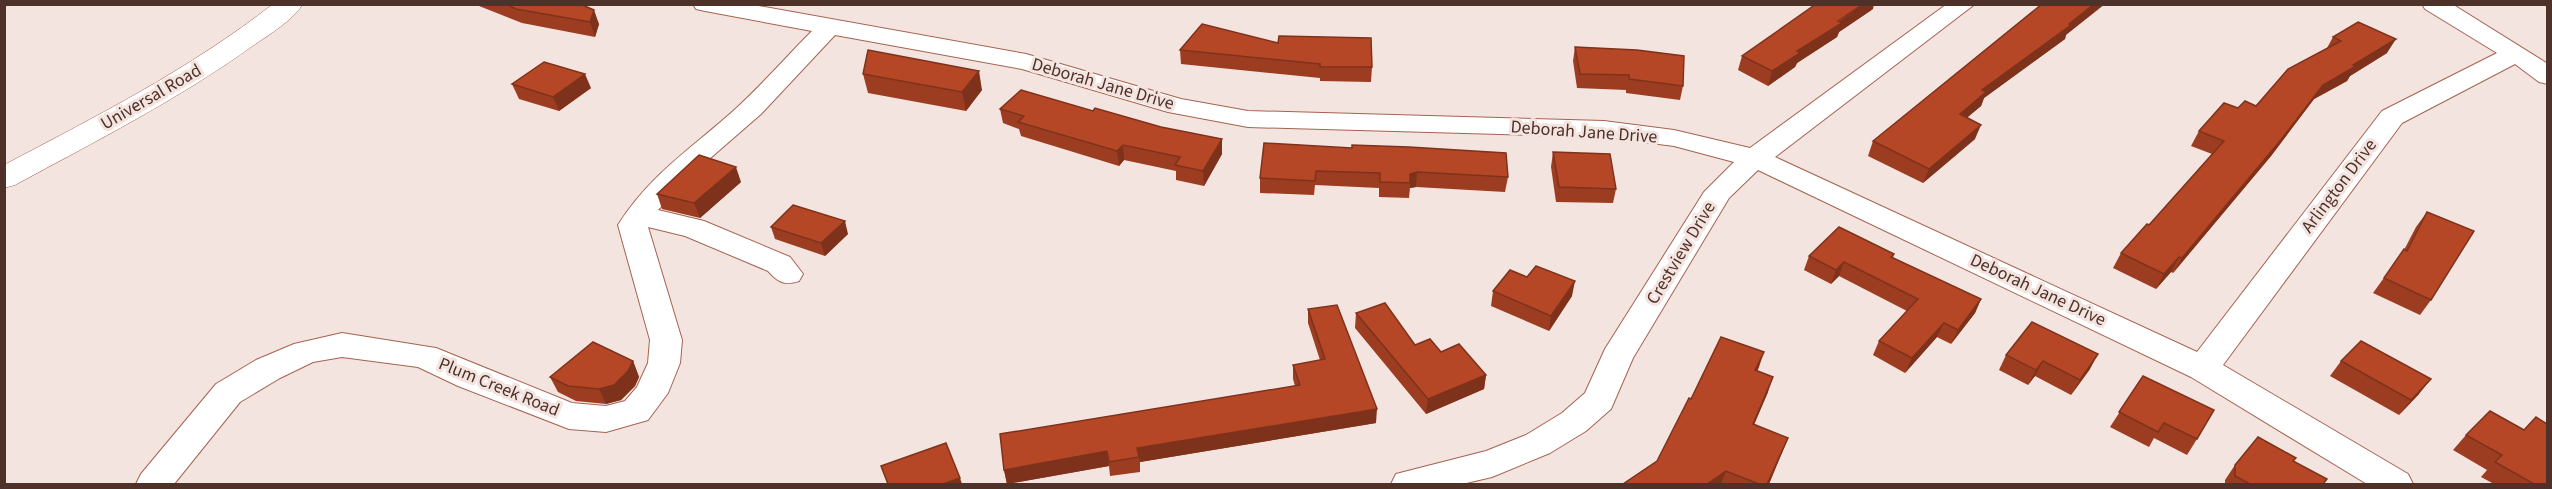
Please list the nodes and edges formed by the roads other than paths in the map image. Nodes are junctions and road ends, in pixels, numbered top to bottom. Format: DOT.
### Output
graph roads {
  1 [pos="290,4"];
  2 [pos="705,4"];
  3 [pos="1963,4"];
  4 [pos="2434,4"];
  5 [pos="830,27"];
  6 [pos="2516,53"];
  7 [pos="2547,76"];
  8 [pos="1755,158"];
  9 [pos="4,178"];
  10 [pos="639,215"];
  11 [pos="788,274"];
  12 [pos="2203,368"];
  13 [pos="154,484"];
  14 [pos="1409,484"];
  15 [pos="2394,484"];
  1 -- 9 [label="street, Universal Road"];
  2 -- 5 [label="street, Deborah Jane Drive"];
  3 -- 8 [label="street, Crestview Drive"];
  4 -- 6 [label="street"];
  5 -- 8 [label="street, Deborah Jane Drive"];
  5 -- 10 [label="street"];
  6 -- 7 [label="street"];
  6 -- 12 [label="street, Arlington Drive"];
  8 -- 12 [label="street, Deborah Jane Drive"];
  8 -- 14 [label="street, Crestview Drive"];
  10 -- 11 [label="street"];
  10 -- 13 [label="street, Plum Creek Road"];
  12 -- 15 [label="street, Deborah Jane Drive"];
}
